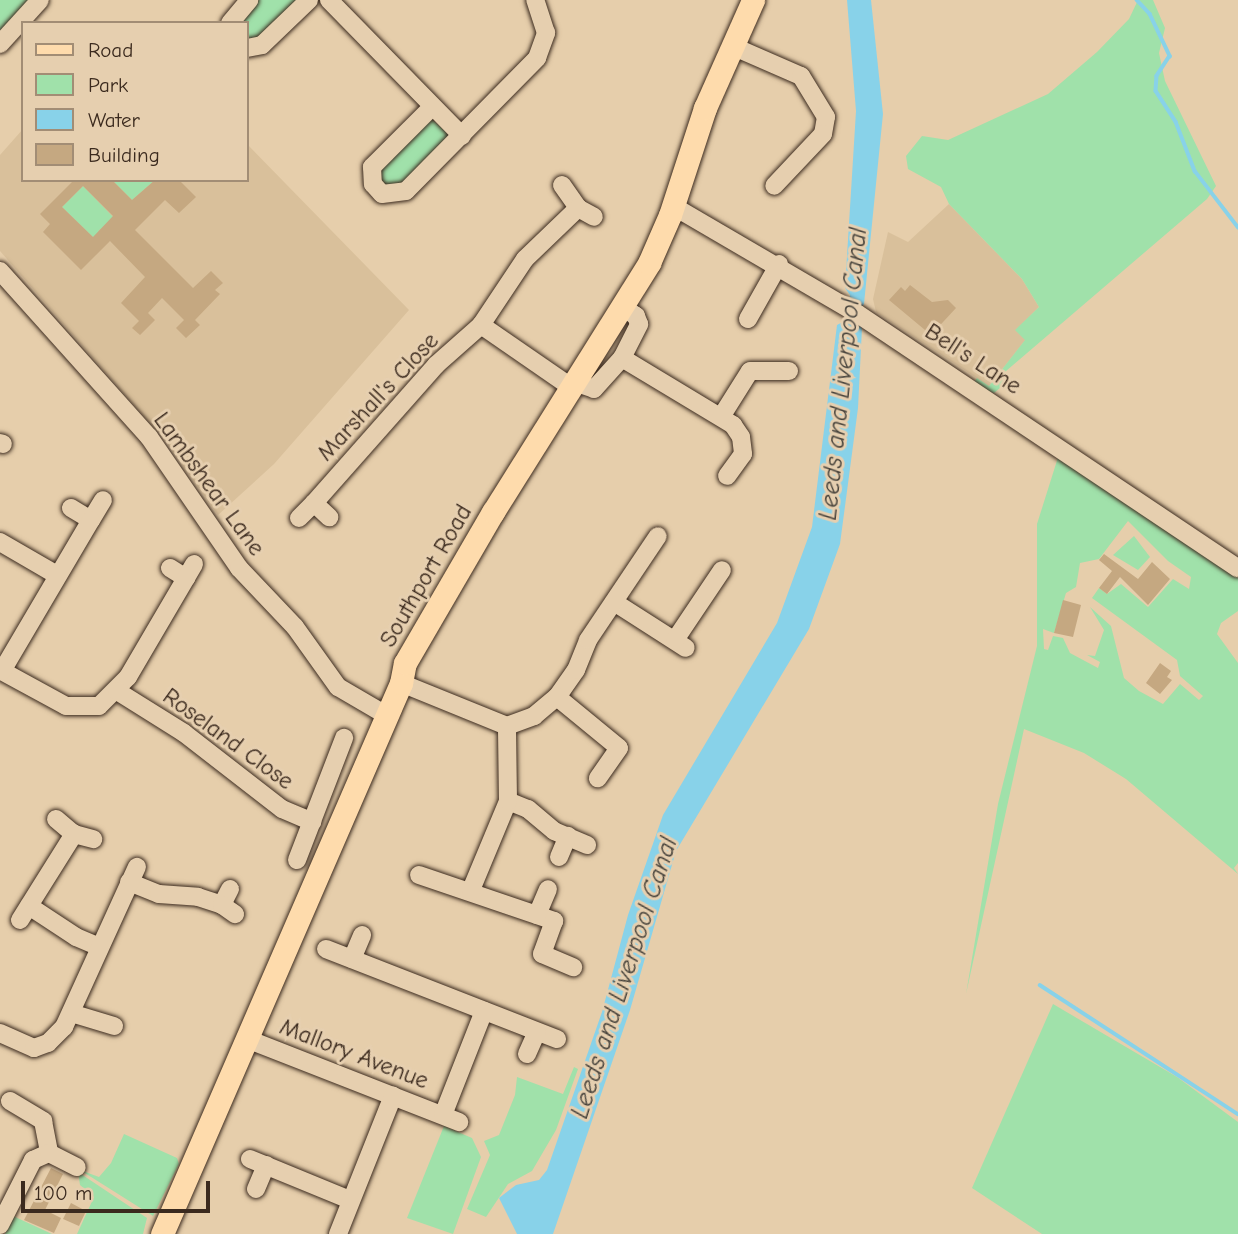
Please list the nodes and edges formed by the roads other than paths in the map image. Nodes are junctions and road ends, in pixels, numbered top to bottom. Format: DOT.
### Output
graph roads {
  1 [pos="40,0"];
  2 [pos="249,0"];
  3 [pos="309,0"];
  4 [pos="329,0"];
  5 [pos="535,0"];
  6 [pos="753,0"];
  7 [pos="232,21"];
  8 [pos="0,44"];
  9 [pos="732,46"];
  10 [pos="248,48"];
  11 [pos="432,107"];
  12 [pos="462,136"];
  13 [pos="562,185"];
  14 [pos="774,186"];
  15 [pos="673,206"];
  16 [pos="578,208"];
  17 [pos="594,217"];
  18 [pos="779,264"];
  19 [pos="0,271"];
  20 [pos="621,306"];
  21 [pos="748,319"];
  22 [pos="481,326"];
  23 [pos="622,358"];
  24 [pos="789,371"];
  25 [pos="573,384"];
  26 [pos="721,417"];
  27 [pos="727,476"];
  28 [pos="103,500"];
  29 [pos="314,503"];
  30 [pos="71,508"];
  31 [pos="329,517"];
  32 [pos="299,518"];
  33 [pos="91,520"];
  34 [pos="658,536"];
  35 [pos="0,542"];
  36 [pos="170,568"];
  37 [pos="1238,568"];
  38 [pos="722,570"];
  39 [pos="57,575"];
  40 [pos="614,602"];
  41 [pos="1,670"];
  42 [pos="401,683"];
  43 [pos="117,691"];
  44 [pos="556,697"];
  45 [pos="386,715"];
  46 [pos="508,726"];
  47 [pos="344,738"];
  48 [pos="598,778"];
  49 [pos="508,801"];
  50 [pos="56,818"];
  51 [pos="312,822"];
  52 [pos="74,834"];
  53 [pos="568,836"];
  54 [pos="93,839"];
  55 [pos="587,845"];
  56 [pos="559,857"];
  57 [pos="297,860"];
  58 [pos="419,875"];
  59 [pos="230,889"];
  60 [pos="548,889"];
  61 [pos="471,890"];
  62 [pos="537,915"];
  63 [pos="362,936"];
  64 [pos="99,947"];
  65 [pos="326,949"];
  66 [pos="352,959"];
  67 [pos="573,967"];
  68 [pos="484,1011"];
  69 [pos="71,1013"];
  70 [pos="114,1027"];
  71 [pos="0,1032"];
  72 [pos="537,1032"];
  73 [pos="247,1039"];
  74 [pos="557,1040"];
  75 [pos="527,1054"];
  76 [pos="9,1094"];
  77 [pos="393,1096"];
  78 [pos="49,1153"];
  79 [pos="77,1167"];
  80 [pos="256,1189"];
  81 [pos="351,1200"];
  82 [pos="1,1223"];
  83 [pos="162,1234"];
  84 [pos="338,1234"];
  1 -- 8 [label="street"];
  2 -- 7 [label="street"];
  3 -- 10 [label="street"];
  4 -- 11 [label="street"];
  5 -- 12 [label="street"];
  6 -- 9 [label="main road, Southport Road"];
  9 -- 14 [label="street"];
  9 -- 15 [label="main road, Southport Road"];
  11 -- 12 [label="street"];
  11 -- 12 [label="street"];
  13 -- 16 [label="street"];
  15 -- 18 [label="street, Bell's Lane"];
  15 -- 20 [label="main road, Southport Road"];
  16 -- 17 [label="street"];
  16 -- 22 [label="street, Marshall's Close"];
  18 -- 21 [label="street"];
  18 -- 37 [label="street, Bell's Lane"];
  19 -- 45 [label="street, Lambshear Lane"];
  20 -- 23 [label="street"];
  20 -- 25 [label="main road, Southport Road"];
  22 -- 25 [label="street"];
  22 -- 29 [label="street, Marshall's Close"];
  23 -- 25 [label="street"];
  23 -- 26 [label="street"];
  24 -- 26 [label="street"];
  25 -- 42 [label="main road, Southport Road"];
  26 -- 27 [label="street"];
  28 -- 33 [label="street"];
  29 -- 31 [label="street"];
  29 -- 32 [label="street, Marshall's Close"];
  30 -- 33 [label="street"];
  33 -- 39 [label="street"];
  34 -- 40 [label="street"];
  35 -- 39 [label="street"];
  36 -- 43 [label="street"];
  38 -- 40 [label="street"];
  39 -- 41 [label="street"];
  40 -- 44 [label="street"];
  41 -- 43 [label="street"];
  42 -- 45 [label="main road, Southport Road"];
  42 -- 46 [label="street"];
  43 -- 51 [label="street, Roseland Close"];
  44 -- 46 [label="street"];
  44 -- 48 [label="street"];
  45 -- 73 [label="main road, Southport Road"];
  46 -- 49 [label="street"];
  47 -- 51 [label="street"];
  49 -- 53 [label="street"];
  49 -- 61 [label="street"];
  50 -- 52 [label="street"];
  51 -- 57 [label="street"];
  52 -- 54 [label="street"];
  52 -- 64 [label="street"];
  53 -- 55 [label="street"];
  53 -- 56 [label="street"];
  58 -- 61 [label="street"];
  59 -- 64 [label="street"];
  60 -- 62 [label="street"];
  61 -- 62 [label="street"];
  62 -- 67 [label="street"];
  63 -- 66 [label="street"];
  64 -- 69 [label="street"];
  65 -- 66 [label="street"];
  66 -- 68 [label="street"];
  68 -- 72 [label="street"];
  68 -- 77 [label="street, Mallory Avenue"];
  69 -- 70 [label="street"];
  69 -- 71 [label="street"];
  72 -- 74 [label="street"];
  72 -- 75 [label="street"];
  73 -- 77 [label="street, Mallory Avenue"];
  73 -- 83 [label="main road, Southport Road"];
  76 -- 78 [label="street"];
  77 -- 81 [label="street"];
  78 -- 79 [label="street"];
  78 -- 82 [label="street"];
  80 -- 81 [label="street"];
  81 -- 84 [label="street"];
}
